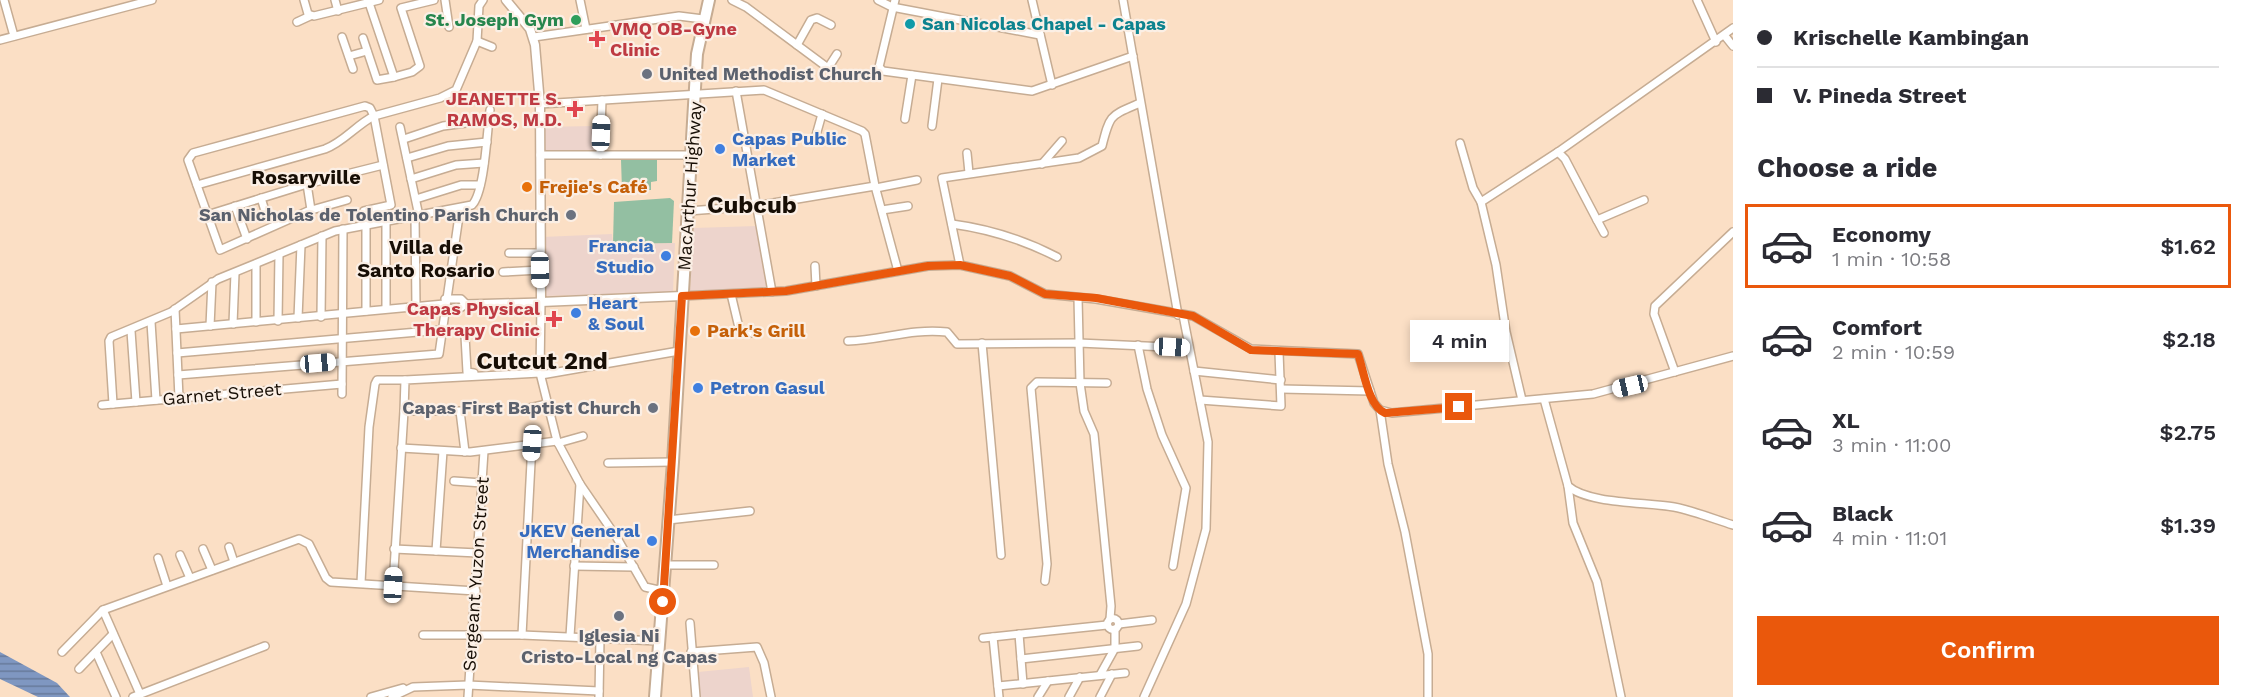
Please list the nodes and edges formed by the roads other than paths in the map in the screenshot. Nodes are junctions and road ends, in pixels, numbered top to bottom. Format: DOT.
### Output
graph roads {
  1 [pos="4,0"];
  2 [pos="152,0"];
  3 [pos="304,0"];
  4 [pos="335,0"];
  5 [pos="379,0"];
  6 [pos="434,0"];
  7 [pos="445,0"];
  8 [pos="483,0"];
  9 [pos="506,0"];
  10 [pos="580,0"];
  11 [pos="709,0"];
  12 [pos="732,0"];
  13 [pos="878,0"];
  14 [pos="1032,0"];
  15 [pos="1123,0"];
  16 [pos="1697,0"];
  17 [pos="368,1"];
  18 [pos="400,4"];
  19 [pos="894,4"];
  20 [pos="339,11"];
  21 [pos="310,16"];
  22 [pos="703,19"];
  23 [pos="297,22"];
  24 [pos="831,25"];
  25 [pos="449,27"];
  26 [pos="1733,28"];
  27 [pos="586,29"];
  28 [pos="1040,35"];
  29 [pos="14,36"];
  30 [pos="1725,36"];
  31 [pos="342,37"];
  32 [pos="534,37"];
  33 [pos="363,38"];
  34 [pos="0,40"];
  35 [pos="477,41"];
  36 [pos="1716,42"];
  37 [pos="797,45"];
  38 [pos="1733,46"];
  39 [pos="492,47"];
  40 [pos="367,51"];
  41 [pos="837,54"];
  42 [pos="349,56"];
  43 [pos="1132,56"];
  44 [pos="353,69"];
  45 [pos="828,69"];
  46 [pos="912,75"];
  47 [pos="836,76"];
  48 [pos="394,77"];
  49 [pos="938,79"];
  50 [pos="1052,85"];
  51 [pos="736,91"];
  52 [pos="695,94"];
  53 [pos="602,100"];
  54 [pos="1140,103"];
  55 [pos="540,104"];
  56 [pos="490,110"];
  57 [pos="822,114"];
  58 [pos="374,116"];
  59 [pos="906,119"];
  60 [pos="489,120"];
  61 [pos="932,126"];
  62 [pos="400,127"];
  63 [pos="404,139"];
  64 [pos="815,139"];
  65 [pos="1062,141"];
  66 [pos="487,142"];
  67 [pos="1460,143"];
  68 [pos="1558,152"];
  69 [pos="967,153"];
  70 [pos="600,154"];
  71 [pos="540,155"];
  72 [pos="691,155"];
  73 [pos="407,158"];
  74 [pos="484,162"];
  75 [pos="1042,164"];
  76 [pos="384,165"];
  77 [pos="969,173"];
  78 [pos="411,179"];
  79 [pos="917,180"];
  80 [pos="307,184"];
  81 [pos="480,184"];
  82 [pos="197,185"];
  83 [pos="875,187"];
  84 [pos="261,198"];
  85 [pos="416,199"];
  86 [pos="347,200"];
  87 [pos="1644,200"];
  88 [pos="1481,202"];
  89 [pos="235,206"];
  90 [pos="755,206"];
  91 [pos="908,206"];
  92 [pos="460,209"];
  93 [pos="311,210"];
  94 [pos="882,210"];
  95 [pos="688,211"];
  96 [pos="364,212"];
  97 [pos="207,215"];
  98 [pos="417,216"];
  99 [pos="267,217"];
  100 [pos="1597,220"];
  101 [pos="386,222"];
  102 [pos="952,225"];
  103 [pos="366,226"];
  104 [pos="343,229"];
  105 [pos="1733,232"];
  106 [pos="1604,233"];
  107 [pos="322,236"];
  108 [pos="247,239"];
  109 [pos="301,245"];
  110 [pos="508,253"];
  111 [pos="540,253"];
  112 [pos="279,254"];
  113 [pos="1057,257"];
  114 [pos="256,264"];
  115 [pos="960,265"];
  116 [pos="815,266"];
  117 [pos="540,270"];
  118 [pos="898,271"];
  119 [pos="503,272"];
  120 [pos="235,273"];
  121 [pos="212,282"];
  122 [pos="816,286"];
  123 [pos="772,292"];
  124 [pos="731,294"];
  125 [pos="682,296"];
  126 [pos="1078,298"];
  127 [pos="541,302"];
  128 [pos="444,304"];
  129 [pos="416,306"];
  130 [pos="386,308"];
  131 [pos="175,309"];
  132 [pos="366,311"];
  133 [pos="343,314"];
  134 [pos="1181,315"];
  135 [pos="321,317"];
  136 [pos="298,318"];
  137 [pos="278,321"];
  138 [pos="151,322"];
  139 [pos="256,322"];
  140 [pos="233,324"];
  141 [pos="210,326"];
  142 [pos="176,329"];
  143 [pos="441,330"];
  144 [pos="130,331"];
  145 [pos="754,333"];
  146 [pos="465,336"];
  147 [pos="342,339"];
  148 [pos="849,341"];
  149 [pos="982,343"];
  150 [pos="1079,343"];
  151 [pos="1138,345"];
  152 [pos="1189,348"];
  153 [pos="679,351"];
  154 [pos="1279,352"];
  155 [pos="177,353"];
  156 [pos="1733,356"];
  157 [pos="341,361"];
  158 [pos="1194,372"];
  159 [pos="1675,372"];
  160 [pos="540,374"];
  161 [pos="178,375"];
  162 [pos="478,376"];
  163 [pos="405,380"];
  164 [pos="1281,380"];
  165 [pos="1080,383"];
  166 [pos="1107,383"];
  167 [pos="342,384"];
  168 [pos="1281,389"];
  169 [pos="1370,391"];
  170 [pos="342,394"];
  171 [pos="179,398"];
  172 [pos="1544,399"];
  173 [pos="156,400"];
  174 [pos="1200,400"];
  175 [pos="1522,400"];
  176 [pos="136,402"];
  177 [pos="113,404"];
  178 [pos="102,405"];
  179 [pos="547,405"];
  180 [pos="525,409"];
  181 [pos="1380,410"];
  182 [pos="404,411"];
  183 [pos="584,436"];
  184 [pos="558,442"];
  185 [pos="532,443"];
  186 [pos="401,448"];
  187 [pos="443,451"];
  188 [pos="484,451"];
  189 [pos="465,452"];
  190 [pos="673,462"];
  191 [pos="608,463"];
  192 [pos="453,481"];
  193 [pos="482,483"];
  194 [pos="580,484"];
  195 [pos="1568,486"];
  196 [pos="750,511"];
  197 [pos="668,520"];
  198 [pos="1733,525"];
  199 [pos="229,547"];
  200 [pos="203,549"];
  201 [pos="394,549"];
  202 [pos="436,551"];
  203 [pos="478,553"];
  204 [pos="180,555"];
  205 [pos="1001,555"];
  206 [pos="158,558"];
  207 [pos="234,562"];
  208 [pos="714,565"];
  209 [pos="574,566"];
  210 [pos="665,566"];
  211 [pos="1173,566"];
  212 [pos="634,567"];
  213 [pos="212,570"];
  214 [pos="190,578"];
  215 [pos="1045,581"];
  216 [pos="362,583"];
  217 [pos="393,585"];
  218 [pos="167,586"];
  219 [pos="476,591"];
  220 [pos="663,591"];
  221 [pos="104,610"];
  222 [pos="1152,620"];
  223 [pos="690,623"];
  224 [pos="1113,623"];
  225 [pos="113,634"];
  226 [pos="471,634"];
  227 [pos="1019,634"];
  228 [pos="423,635"];
  229 [pos="522,635"];
  230 [pos="570,636"];
  231 [pos="993,637"];
  232 [pos="600,638"];
  233 [pos="983,638"];
  234 [pos="659,641"];
  235 [pos="265,646"];
  236 [pos="1138,646"];
  237 [pos="1115,648"];
  238 [pos="62,652"];
  239 [pos="96,652"];
  240 [pos="692,652"];
  241 [pos="1021,659"];
  242 [pos="79,669"];
  243 [pos="1125,673"];
  244 [pos="1112,674"];
  245 [pos="1100,675"];
  246 [pos="1080,677"];
  247 [pos="1047,681"];
  248 [pos="1023,684"];
  249 [pos="468,685"];
  250 [pos="998,686"];
  251 [pos="409,687"];
  252 [pos="599,694"];
  253 [pos="137,696"];
  254 [pos="116,697"];
  255 [pos="371,697"];
  256 [pos="392,697"];
  257 [pos="468,697"];
  258 [pos="655,697"];
  259 [pos="696,697"];
  260 [pos="771,697"];
  261 [pos="999,697"];
  262 [pos="1038,697"];
  263 [pos="1069,697"];
  264 [pos="1100,697"];
  265 [pos="1144,697"];
  266 [pos="1428,697"];
  267 [pos="1621,697"];
  1 -- 29 [label="street"];
  2 -- 29 [label="street"];
  3 -- 21 [label="street"];
  4 -- 20 [label="street"];
  5 -- 17 [label="street"];
  6 -- 18 [label="street"];
  7 -- 25 [label="street"];
  8 -- 35 [label="street"];
  9 -- 32 [label="main road"];
  10 -- 27 [label="street"];
  11 -- 22 [label="highway, MacArthur Highway"];
  12 -- 37 [label="street"];
  13 -- 19 [label="street"];
  14 -- 28 [label="street"];
  15 -- 43 [label="street"];
  16 -- 36 [label="street"];
  17 -- 20 [label="street"];
  17 -- 48 [label="street"];
  18 -- 48 [label="street"];
  19 -- 28 [label="street"];
  19 -- 46 [label="street"];
  20 -- 21 [label="street"];
  21 -- 23 [label="street"];
  22 -- 27 [label="street"];
  22 -- 52 [label="highway, MacArthur Highway"];
  24 -- 37 [label="street"];
  26 -- 30 [label="street"];
  27 -- 32 [label="street"];
  28 -- 50 [label="street"];
  29 -- 34 [label="street"];
  30 -- 36 [label="street"];
  30 -- 38 [label="street"];
  31 -- 42 [label="street"];
  32 -- 55 [label="main road"];
  33 -- 40 [label="street"];
  35 -- 39 [label="street"];
  35 -- 58 [label="street"];
  36 -- 68 [label="street"];
  37 -- 45 [label="street"];
  40 -- 42 [label="street"];
  40 -- 48 [label="street"];
  41 -- 45 [label="street"];
  42 -- 44 [label="street"];
  43 -- 50 [label="street"];
  43 -- 54 [label="street"];
  45 -- 47 [label="street"];
  46 -- 49 [label="street"];
  46 -- 59 [label="street"];
  49 -- 50 [label="street"];
  49 -- 61 [label="street"];
  51 -- 52 [label="street"];
  51 -- 57 [label="street"];
  51 -- 90 [label="street"];
  52 -- 53 [label="street"];
  52 -- 72 [label="highway, MacArthur Highway"];
  53 -- 55 [label="street"];
  53 -- 70 [label="street"];
  54 -- 75 [label="street"];
  54 -- 134 [label="street"];
  55 -- 71 [label="main road"];
  56 -- 60 [label="street"];
  57 -- 64 [label="street"];
  57 -- 83 [label="street"];
  58 -- 76 [label="street"];
  58 -- 82 [label="street"];
  58 -- 82 [label="street"];
  60 -- 63 [label="street"];
  60 -- 66 [label="street"];
  62 -- 63 [label="street"];
  63 -- 73 [label="street"];
  65 -- 75 [label="street"];
  66 -- 73 [label="street"];
  66 -- 74 [label="street"];
  67 -- 88 [label="street"];
  68 -- 88 [label="street"];
  68 -- 100 [label="street"];
  69 -- 77 [label="street"];
  70 -- 71 [label="street"];
  70 -- 72 [label="street"];
  71 -- 111 [label="main road"];
  72 -- 95 [label="highway, MacArthur Highway"];
  73 -- 78 [label="street"];
  74 -- 78 [label="street"];
  74 -- 81 [label="street"];
  75 -- 77 [label="street"];
  76 -- 80 [label="street"];
  76 -- 96 [label="street"];
  77 -- 102 [label="street"];
  78 -- 85 [label="street"];
  79 -- 83 [label="street"];
  80 -- 84 [label="street"];
  80 -- 93 [label="street"];
  81 -- 85 [label="street"];
  81 -- 92 [label="street"];
  82 -- 97 [label="street"];
  83 -- 90 [label="street"];
  83 -- 94 [label="street"];
  84 -- 89 [label="street"];
  84 -- 99 [label="street"];
  85 -- 98 [label="street"];
  86 -- 93 [label="street"];
  87 -- 100 [label="street"];
  88 -- 175 [label="street"];
  89 -- 97 [label="street"];
  89 -- 108 [label="street"];
  90 -- 95 [label="street"];
  90 -- 123 [label="street"];
  91 -- 94 [label="street"];
  92 -- 98 [label="street"];
  92 -- 128 [label="street"];
  93 -- 108 [label="street"];
  94 -- 118 [label="street"];
  95 -- 125 [label="highway, MacArthur Highway"];
  97 -- 108 [label="street"];
  98 -- 101 [label="street"];
  98 -- 129 [label="street"];
  100 -- 106 [label="street"];
  101 -- 103 [label="street"];
  101 -- 130 [label="street"];
  102 -- 113 [label="street"];
  102 -- 115 [label="street"];
  103 -- 104 [label="street"];
  103 -- 132 [label="street"];
  104 -- 107 [label="street"];
  104 -- 133 [label="street"];
  105 -- 159 [label="street"];
  107 -- 109 [label="street"];
  107 -- 135 [label="street"];
  109 -- 112 [label="street"];
  109 -- 136 [label="street"];
  110 -- 111 [label="street"];
  111 -- 117 [label="main road"];
  112 -- 114 [label="street"];
  112 -- 137 [label="street"];
  114 -- 120 [label="street"];
  114 -- 139 [label="street"];
  115 -- 118 [label="street"];
  115 -- 126 [label="street"];
  116 -- 122 [label="street"];
  117 -- 119 [label="street"];
  117 -- 127 [label="main road"];
  118 -- 122 [label="street"];
  120 -- 121 [label="street"];
  120 -- 140 [label="street"];
  121 -- 131 [label="street"];
  121 -- 141 [label="street"];
  122 -- 123 [label="street"];
  123 -- 124 [label="street"];
  124 -- 125 [label="street"];
  124 -- 145 [label="street"];
  125 -- 127 [label="main road"];
  125 -- 153 [label="highway, MacArthur Highway"];
  126 -- 134 [label="street"];
  126 -- 150 [label="street"];
  127 -- 128 [label="street"];
  127 -- 160 [label="street"];
  128 -- 129 [label="street"];
  128 -- 143 [label="street"];
  129 -- 130 [label="street"];
  130 -- 132 [label="street"];
  131 -- 138 [label="street"];
  131 -- 142 [label="street"];
  132 -- 133 [label="street"];
  133 -- 135 [label="street"];
  133 -- 147 [label="street"];
  134 -- 152 [label="street"];
  134 -- 154 [label="street"];
  135 -- 136 [label="street"];
  136 -- 137 [label="street"];
  137 -- 139 [label="street"];
  138 -- 144 [label="street"];
  138 -- 173 [label="street"];
  139 -- 140 [label="street"];
  140 -- 141 [label="street"];
  141 -- 142 [label="street"];
  142 -- 155 [label="street"];
  143 -- 147 [label="street"];
  143 -- 157 [label="street"];
  144 -- 176 [label="street"];
  144 -- 177 [label="street"];
  146 -- 162 [label="street"];
  147 -- 155 [label="street"];
  147 -- 157 [label="street"];
  148 -- 149 [label="street"];
  149 -- 150 [label="street"];
  149 -- 205 [label="street"];
  150 -- 151 [label="street"];
  150 -- 165 [label="street"];
  151 -- 152 [label="street"];
  151 -- 211 [label="street"];
  152 -- 158 [label="street"];
  153 -- 160 [label="street"];
  153 -- 190 [label="highway, MacArthur Highway"];
  154 -- 164 [label="street"];
  154 -- 169 [label="street"];
  155 -- 161 [label="street"];
  156 -- 159 [label="street"];
  157 -- 161 [label="street"];
  157 -- 167 [label="street"];
  158 -- 164 [label="street"];
  158 -- 174 [label="street"];
  159 -- 172 [label="street"];
  160 -- 162 [label="street"];
  160 -- 179 [label="street"];
  161 -- 171 [label="street"];
  162 -- 163 [label="street"];
  163 -- 182 [label="street"];
  163 -- 216 [label="street"];
  164 -- 168 [label="street"];
  165 -- 166 [label="street"];
  165 -- 215 [label="street"];
  165 -- 224 [label="street"];
  167 -- 170 [label="street"];
  167 -- 171 [label="street, Garnet Street"];
  168 -- 169 [label="street"];
  168 -- 174 [label="street"];
  169 -- 181 [label="street"];
  171 -- 173 [label="street, Garnet Street"];
  172 -- 175 [label="street"];
  172 -- 195 [label="street"];
  173 -- 176 [label="street, Garnet Street"];
  174 -- 265 [label="street"];
  175 -- 181 [label="street"];
  176 -- 177 [label="street, Garnet Street"];
  177 -- 178 [label="street, Garnet Street"];
  179 -- 180 [label="street"];
  179 -- 184 [label="street"];
  181 -- 266 [label="street"];
  182 -- 186 [label="street"];
  182 -- 189 [label="street"];
  183 -- 184 [label="street"];
  184 -- 185 [label="street"];
  184 -- 194 [label="street"];
  185 -- 188 [label="street"];
  185 -- 229 [label="street"];
  186 -- 187 [label="street"];
  186 -- 201 [label="street"];
  187 -- 189 [label="street"];
  187 -- 202 [label="street"];
  188 -- 189 [label="street"];
  188 -- 193 [label="street, Sergeant Yuzon Street"];
  190 -- 191 [label="street"];
  190 -- 197 [label="highway, MacArthur Highway"];
  192 -- 193 [label="street"];
  193 -- 203 [label="street, Sergeant Yuzon Street"];
  194 -- 209 [label="street"];
  194 -- 212 [label="street"];
  195 -- 198 [label="street"];
  195 -- 267 [label="street"];
  196 -- 197 [label="street"];
  197 -- 210 [label="highway, MacArthur Highway"];
  199 -- 207 [label="street"];
  200 -- 213 [label="street"];
  201 -- 202 [label="street"];
  201 -- 217 [label="street"];
  202 -- 203 [label="street"];
  203 -- 219 [label="street, Sergeant Yuzon Street"];
  204 -- 214 [label="street"];
  206 -- 218 [label="street"];
  207 -- 213 [label="street"];
  207 -- 216 [label="street"];
  208 -- 210 [label="street"];
  209 -- 212 [label="street"];
  209 -- 230 [label="street"];
  210 -- 220 [label="highway, MacArthur Highway"];
  212 -- 220 [label="street"];
  213 -- 214 [label="street"];
  214 -- 218 [label="street"];
  216 -- 217 [label="street"];
  217 -- 219 [label="street"];
  218 -- 221 [label="street"];
  219 -- 226 [label="street, Sergeant Yuzon Street"];
  220 -- 234 [label="highway, MacArthur Highway"];
  221 -- 225 [label="street"];
  221 -- 238 [label="street"];
  222 -- 224 [label="street"];
  223 -- 240 [label="street"];
  224 -- 227 [label="street"];
  224 -- 237 [label="street"];
  225 -- 239 [label="street"];
  225 -- 253 [label="street"];
  226 -- 228 [label="street"];
  226 -- 229 [label="street"];
  226 -- 249 [label="street, Sergeant Yuzon Street"];
  227 -- 231 [label="street"];
  227 -- 241 [label="street"];
  229 -- 230 [label="street"];
  230 -- 232 [label="street"];
  231 -- 233 [label="street"];
  231 -- 250 [label="street"];
  232 -- 234 [label="street"];
  232 -- 252 [label="street"];
  234 -- 258 [label="highway, MacArthur Highway"];
  235 -- 253 [label="street"];
  236 -- 237 [label="street"];
  237 -- 241 [label="street"];
  237 -- 245 [label="street"];
  239 -- 242 [label="street"];
  239 -- 254 [label="street"];
  240 -- 259 [label="street"];
  240 -- 260 [label="street"];
  241 -- 248 [label="street"];
  243 -- 244 [label="street"];
  244 -- 245 [label="street"];
  244 -- 264 [label="street"];
  245 -- 246 [label="street"];
  246 -- 247 [label="street"];
  246 -- 263 [label="street"];
  247 -- 248 [label="street"];
  247 -- 262 [label="street"];
  248 -- 250 [label="street"];
  249 -- 251 [label="street"];
  249 -- 252 [label="street"];
  249 -- 257 [label="street, Sergeant Yuzon Street"];
  250 -- 261 [label="street"];
  251 -- 255 [label="street"];
  251 -- 256 [label="street"];
}
